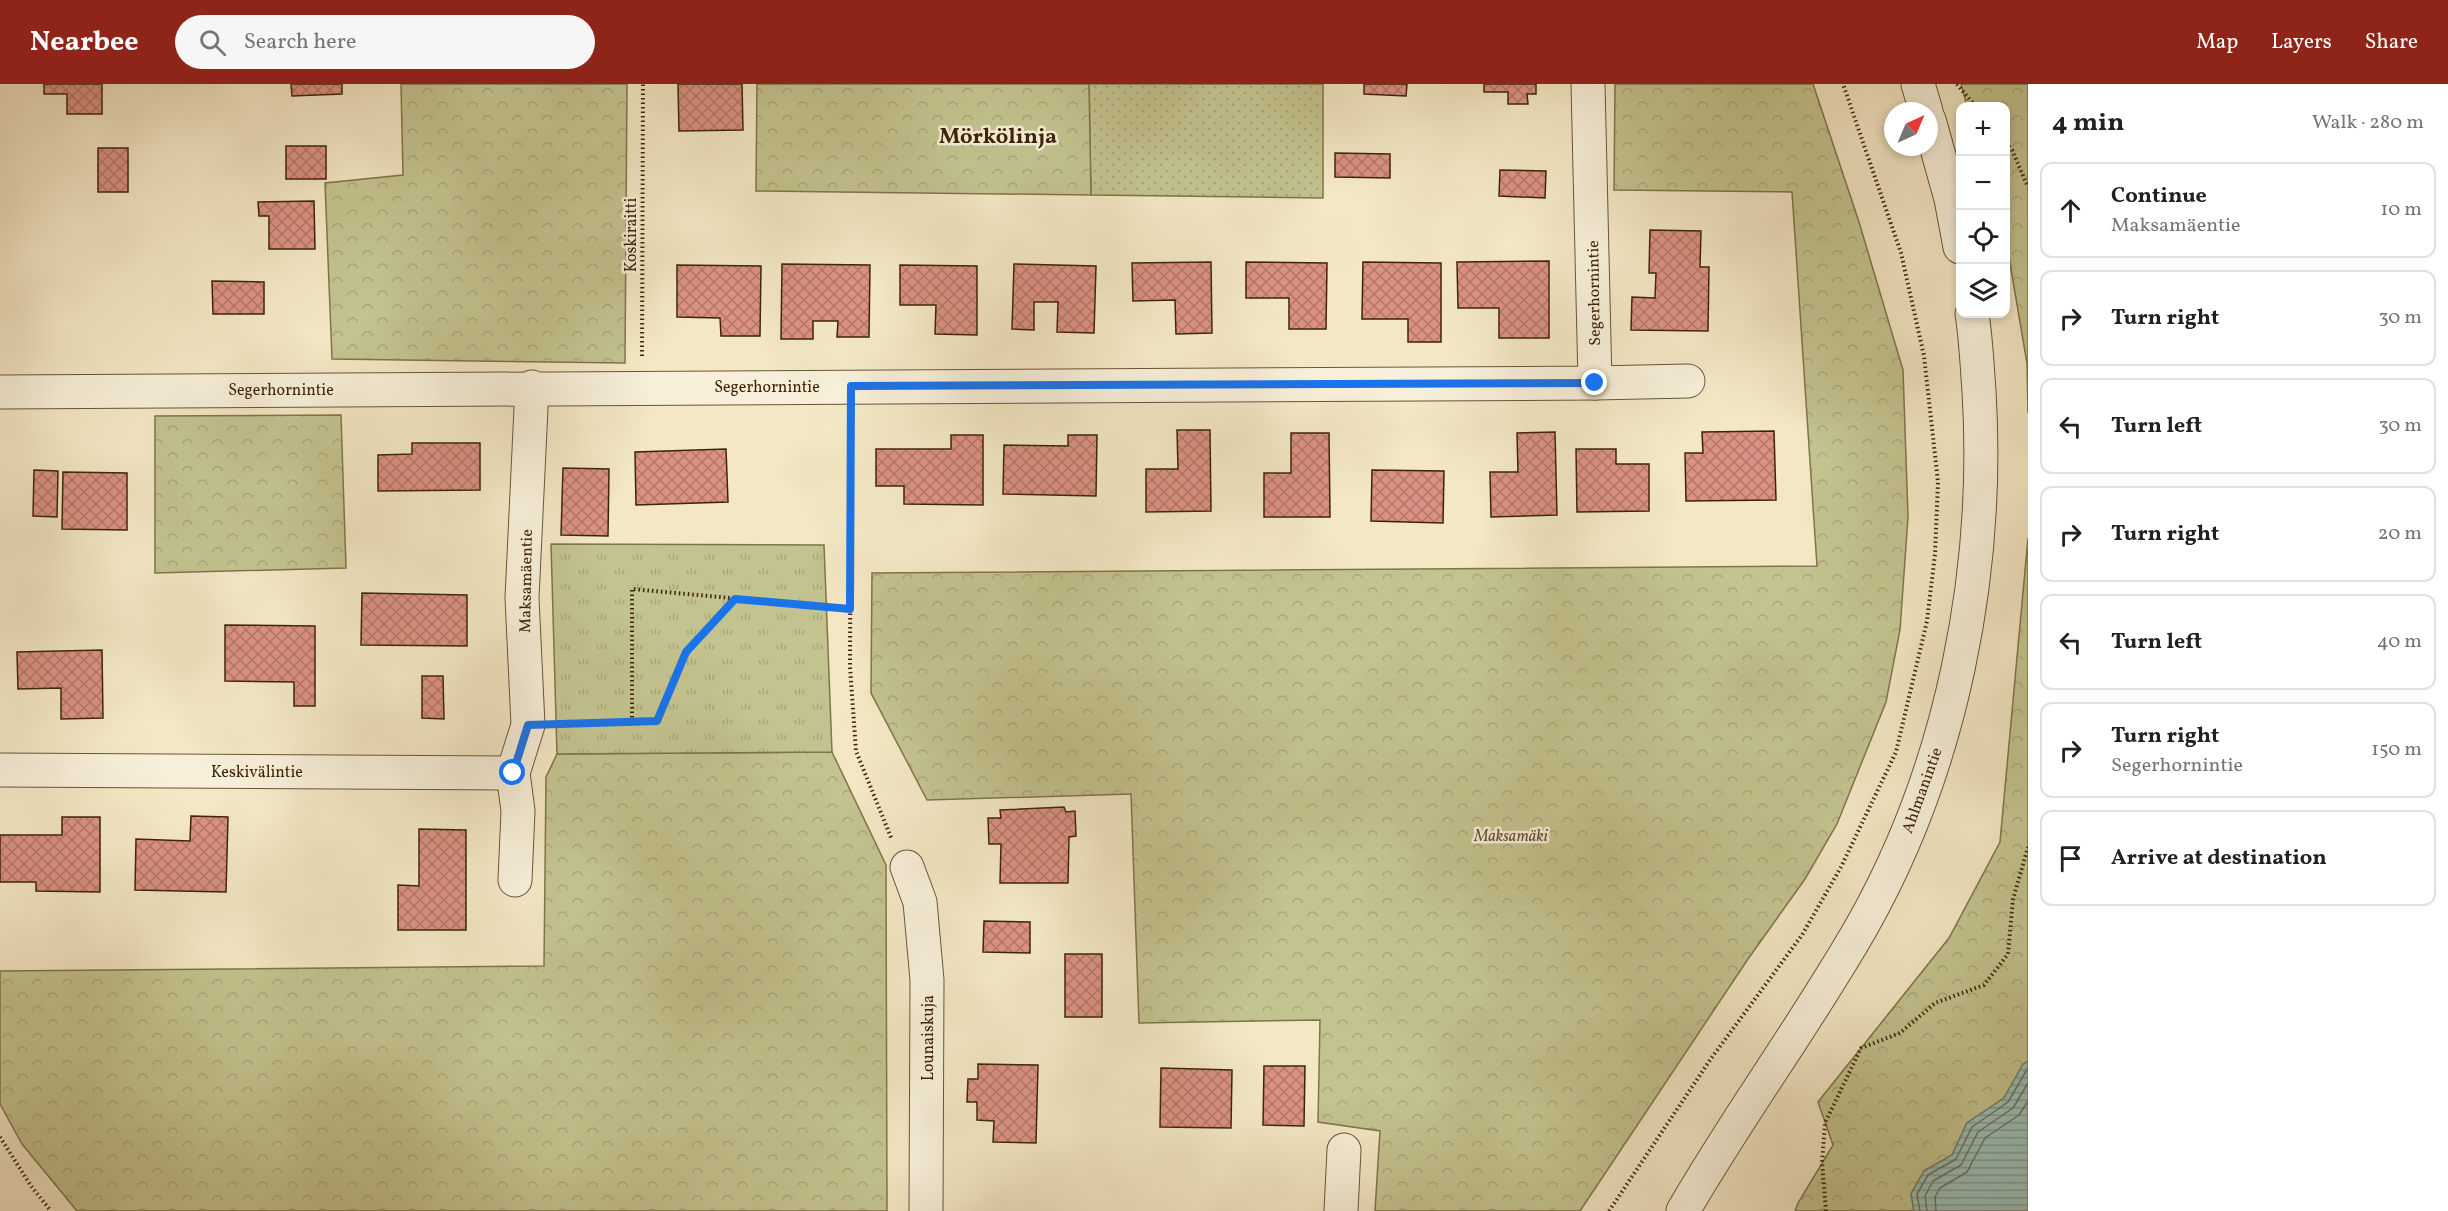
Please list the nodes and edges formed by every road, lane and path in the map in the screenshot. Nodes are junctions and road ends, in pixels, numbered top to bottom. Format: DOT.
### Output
graph roads {
  1 [pos="643,84"];
  2 [pos="1588,84"];
  3 [pos="1843,84"];
  4 [pos="1918,84"];
  5 [pos="1957,84"];
  6 [pos="1923,102"];
  7 [pos="1972,102"];
  8 [pos="2010,148"];
  9 [pos="1938,152"];
  10 [pos="2028,187"];
  11 [pos="1956,226"];
  12 [pos="1972,318"];
  13 [pos="1688,381"];
  14 [pos="1595,383"];
  15 [pos="851,386"];
  16 [pos="532,387"];
  17 [pos="642,387"];
  18 [pos="0,392"];
  19 [pos="735,599"];
  20 [pos="850,609"];
  21 [pos="632,722"];
  22 [pos="528,725"];
  23 [pos="0,770"];
  24 [pos="513,773"];
  25 [pos="2028,847"];
  26 [pos="907,867"];
  27 [pos="515,880"];
  28 [pos="0,1137"];
  29 [pos="1344,1150"];
  30 [pos="51,1211"];
  31 [pos="926,1211"];
  32 [pos="1341,1211"];
  33 [pos="1609,1211"];
  34 [pos="1683,1211"];
  35 [pos="1826,1211"];
  1 -- 17 [label="path, Koskiraitti"];
  2 -- 14 [label="street, Segerhornintie"];
  3 -- 33 [label="path"];
  4 -- 6 [label="street"];
  5 -- 7 [label="path"];
  8 -- 10 [label="path"];
  9 -- 11 [label="street"];
  12 -- 34 [label="street, Ahlmanintie"];
  13 -- 14 [label="street"];
  14 -- 15 [label="street, Segerhornintie"];
  15 -- 17 [label="street, Segerhornintie"];
  15 -- 20 [label="path"];
  16 -- 17 [label="street, Segerhornintie"];
  16 -- 18 [label="street, Segerhornintie"];
  16 -- 22 [label="street, Maksamäentie"];
  19 -- 20 [label="path"];
  19 -- 21 [label="path"];
  19 -- 21 [label="path"];
  20 -- 26 [label="path"];
  21 -- 22 [label="path"];
  22 -- 24 [label="street, Maksamäentie"];
  23 -- 24 [label="street, Keskivälintie"];
  24 -- 27 [label="street"];
  25 -- 35 [label="path"];
  26 -- 31 [label="street, Lounaiskuja"];
  28 -- 30 [label="path"];
  29 -- 32 [label="street"];
}
